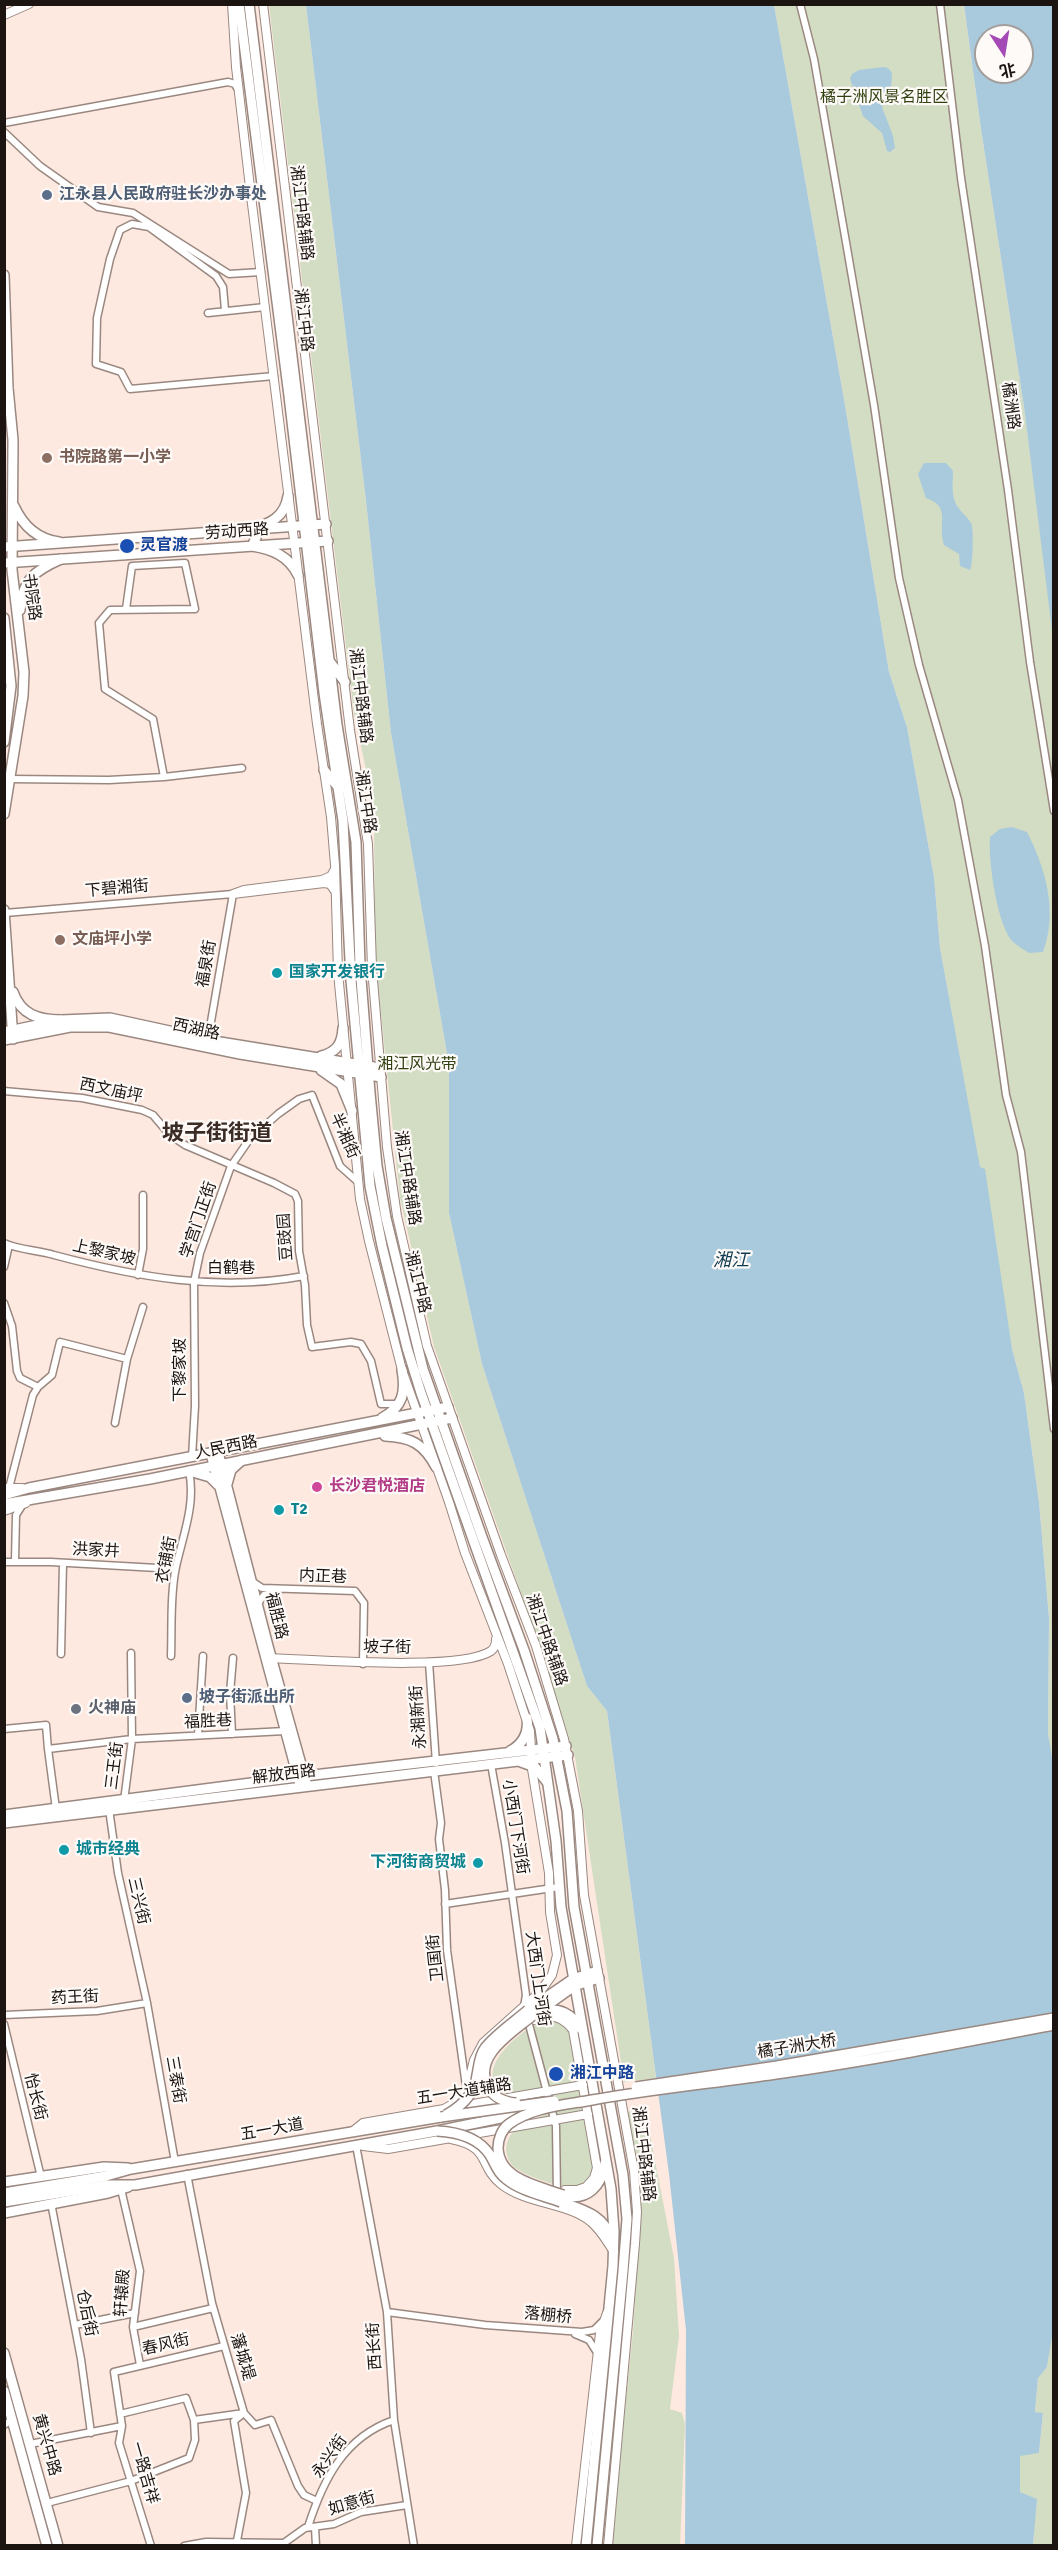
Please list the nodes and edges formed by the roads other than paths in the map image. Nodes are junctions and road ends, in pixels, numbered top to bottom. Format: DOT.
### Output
graph roads {
  1 [pos="29,4"];
  2 [pos="232,4"];
  3 [pos="239,4"];
  4 [pos="249,4"];
  5 [pos="263,4"];
  6 [pos="800,4"];
  7 [pos="940,4"];
  8 [pos="15,10"];
  9 [pos="4,15"];
  10 [pos="4,22"];
  11 [pos="239,93"];
  12 [pos="4,123"];
  13 [pos="4,132"];
  14 [pos="261,272"];
  15 [pos="4,275"];
  16 [pos="266,307"];
  17 [pos="225,310"];
  18 [pos="208,313"];
  19 [pos="274,376"];
  20 [pos="288,496"];
  21 [pos="13,501"];
  22 [pos="326,524"];
  23 [pos="309,525"];
  24 [pos="292,526"];
  25 [pos="251,529"];
  26 [pos="328,541"];
  27 [pos="311,542"];
  28 [pos="59,543"];
  29 [pos="294,543"];
  30 [pos="8,546"];
  31 [pos="252,546"];
  32 [pos="61,559"];
  33 [pos="8,563"];
  34 [pos="298,575"];
  35 [pos="126,609"];
  36 [pos="4,618"];
  37 [pos="20,628"];
  38 [pos="330,661"];
  39 [pos="345,682"];
  40 [pos="7,717"];
  41 [pos="4,742"];
  42 [pos="242,768"];
  43 [pos="324,770"];
  44 [pos="164,777"];
  45 [pos="9,779"];
  46 [pos="339,788"];
  47 [pos="1053,811"];
  48 [pos="4,814"];
  49 [pos="335,867"];
  50 [pos="336,893"];
  51 [pos="233,894"];
  52 [pos="5,912"];
  53 [pos="9,980"];
  54 [pos="61,1020"];
  55 [pos="343,1028"];
  56 [pos="9,1035"];
  57 [pos="208,1039"];
  58 [pos="315,1057"];
  59 [pos="308,1065"];
  60 [pos="347,1067"];
  61 [pos="363,1070"];
  62 [pos="381,1073"];
  63 [pos="4,1091"];
  64 [pos="312,1095"];
  65 [pos="352,1111"];
  66 [pos="231,1166"];
  67 [pos="358,1182"];
  68 [pos="144,1195"];
  69 [pos="7,1244"];
  70 [pos="4,1267"];
  71 [pos="138,1275"];
  72 [pos="304,1276"];
  73 [pos="194,1282"];
  74 [pos="4,1303"];
  75 [pos="143,1306"];
  76 [pos="128,1359"];
  77 [pos="402,1370"];
  78 [pos="38,1387"];
  79 [pos="399,1404"];
  80 [pos="448,1407"];
  81 [pos="437,1410"];
  82 [pos="422,1413"];
  83 [pos="452,1418"];
  84 [pos="441,1421"];
  85 [pos="115,1423"];
  86 [pos="368,1424"];
  87 [pos="426,1424"];
  88 [pos="1053,1429"];
  89 [pos="356,1438"];
  90 [pos="214,1453"];
  91 [pos="192,1457"];
  92 [pos="242,1460"];
  93 [pos="218,1465"];
  94 [pos="436,1467"];
  95 [pos="189,1471"];
  96 [pos="224,1487"];
  97 [pos="6,1490"];
  98 [pos="27,1502"];
  99 [pos="4,1504"];
  100 [pos="4,1511"];
  101 [pos="15,1561"];
  102 [pos="4,1562"];
  103 [pos="63,1563"];
  104 [pos="176,1569"];
  105 [pos="253,1582"];
  106 [pos="257,1606"];
  107 [pos="495,1636"];
  108 [pos="362,1651"];
  109 [pos="131,1653"];
  110 [pos="61,1654"];
  111 [pos="171,1656"];
  112 [pos="203,1656"];
  113 [pos="232,1658"];
  114 [pos="273,1658"];
  115 [pos="506,1659"];
  116 [pos="361,1662"];
  117 [pos="429,1664"];
  118 [pos="527,1718"];
  119 [pos="4,1729"];
  120 [pos="285,1731"];
  121 [pos="232,1734"];
  122 [pos="198,1735"];
  123 [pos="132,1739"];
  124 [pos="48,1749"];
  125 [pos="567,1750"];
  126 [pos="556,1752"];
  127 [pos="503,1753"];
  128 [pos="543,1753"];
  129 [pos="532,1758"];
  130 [pos="298,1763"];
  131 [pos="491,1764"];
  132 [pos="435,1768"];
  133 [pos="324,1774"];
  134 [pos="301,1777"];
  135 [pos="286,1779"];
  136 [pos="547,1782"];
  137 [pos="304,1788"];
  138 [pos="123,1806"];
  139 [pos="109,1807"];
  140 [pos="56,1809"];
  141 [pos="4,1815"];
  142 [pos="441,1822"];
  143 [pos="4,1824"];
  144 [pos="554,1888"];
  145 [pos="511,1895"];
  146 [pos="445,1904"];
  147 [pos="568,1952"];
  148 [pos="598,1975"];
  149 [pos="586,1978"];
  150 [pos="574,1982"];
  151 [pos="546,1997"];
  152 [pos="147,2003"];
  153 [pos="530,2013"];
  154 [pos="4,2015"];
  155 [pos="1053,2018"];
  156 [pos="4,2024"];
  157 [pos="1053,2025"];
  158 [pos="583,2033"];
  159 [pos="582,2085"];
  160 [pos="467,2090"];
  161 [pos="548,2092"];
  162 [pos="546,2105"];
  163 [pos="443,2113"];
  164 [pos="588,2114"];
  165 [pos="553,2120"];
  166 [pos="437,2131"];
  167 [pos="352,2132"];
  168 [pos="447,2138"];
  169 [pos="356,2145"];
  170 [pos="605,2155"];
  171 [pos="175,2162"];
  172 [pos="131,2169"];
  173 [pos="187,2174"];
  174 [pos="41,2177"];
  175 [pos="107,2180"];
  176 [pos="4,2182"];
  177 [pos="135,2185"];
  178 [pos="121,2189"];
  179 [pos="4,2193"];
  180 [pos="561,2199"];
  181 [pos="4,2202"];
  182 [pos="56,2202"];
  183 [pos="4,2213"];
  184 [pos="614,2252"];
  185 [pos="610,2306"];
  186 [pos="213,2308"];
  187 [pos="135,2313"];
  188 [pos="387,2314"];
  189 [pos="603,2320"];
  190 [pos="75,2325"];
  191 [pos="485,2325"];
  192 [pos="133,2327"];
  193 [pos="224,2346"];
  194 [pos="4,2353"];
  195 [pos="598,2355"];
  196 [pos="140,2365"];
  197 [pos="114,2372"];
  198 [pos="4,2391"];
  199 [pos="244,2413"];
  200 [pos="120,2414"];
  201 [pos="194,2420"];
  202 [pos="394,2420"];
  203 [pos="8,2423"];
  204 [pos="122,2426"];
  205 [pos="91,2433"];
  206 [pos="30,2444"];
  207 [pos="131,2481"];
  208 [pos="317,2501"];
  209 [pos="47,2503"];
  210 [pos="407,2505"];
  211 [pos="311,2527"];
  212 [pos="236,2545"];
  213 [pos="273,2545"];
  214 [pos="47,2546"];
  215 [pos="58,2546"];
  216 [pos="151,2546"];
  217 [pos="184,2546"];
  218 [pos="316,2546"];
  219 [pos="414,2546"];
  220 [pos="576,2546"];
  221 [pos="586,2546"];
  222 [pos="597,2546"];
  223 [pos="608,2546"];
  1 -- 8 [label="street"];
  2 -- 11 [label="street"];
  3 -- 23 [label="main road, 湘江中路"];
  4 -- 23 [label="main road, 湘江中路"];
  5 -- 22 [label="street, 湘江中路辅路"];
  6 -- 88 [label="street"];
  7 -- 47 [label="street, 橘洲路"];
  8 -- 9 [label="street"];
  8 -- 10 [label="street"];
  11 -- 12 [label="street"];
  11 -- 14 [label="street"];
  13 -- 14 [label="street"];
  14 -- 16 [label="street"];
  15 -- 21 [label="main road, 书院路"];
  16 -- 17 [label="street"];
  16 -- 19 [label="street"];
  17 -- 18 [label="street"];
  17 -- 19 [label="street"];
  19 -- 20 [label="street"];
  20 -- 24 [label="street"];
  20 -- 25 [label="main road"];
  21 -- 28 [label="main road"];
  21 -- 30 [label="main road, 书院路"];
  22 -- 23 [label="main road, 劳动西路"];
  22 -- 26 [label="street, 湘江中路辅路"];
  23 -- 24 [label="main road, 劳动西路"];
  23 -- 27 [label="main road, 湘江中路"];
  24 -- 25 [label="main road, 劳动西路"];
  24 -- 29 [label="street"];
  25 -- 28 [label="main road, 劳动西路"];
  25 -- 31 [label="main road"];
  26 -- 27 [label="main road, 劳动西路"];
  26 -- 39 [label="street, 湘江中路辅路"];
  27 -- 29 [label="main road, 劳动西路"];
  27 -- 38 [label="main road, 湘江中路"];
  27 -- 46 [label="main road, 湘江中路"];
  28 -- 30 [label="main road, 劳动西路"];
  28 -- 32 [label="main road"];
  29 -- 31 [label="main road, 劳动西路"];
  29 -- 34 [label="street"];
  30 -- 33 [label="main road, 书院路"];
  31 -- 32 [label="main road, 劳动西路"];
  31 -- 34 [label="main road"];
  32 -- 33 [label="main road, 劳动西路"];
  32 -- 37 [label="main road"];
  33 -- 37 [label="main road, 书院路"];
  34 -- 43 [label="street"];
  35 -- 35 [label="street"];
  35 -- 44 [label="street"];
  36 -- 40 [label="main road, 书院路"];
  37 -- 45 [label="main road, 书院路"];
  38 -- 39 [label="main road"];
  38 -- 61 [label="main road, 湘江中路"];
  39 -- 62 [label="street, 湘江中路辅路"];
  40 -- 41 [label="main road, 书院路"];
  42 -- 44 [label="street"];
  43 -- 46 [label="main road"];
  43 -- 49 [label="street"];
  44 -- 45 [label="street"];
  45 -- 48 [label="main road, 书院路"];
  46 -- 61 [label="main road, 湘江中路"];
  49 -- 50 [label="street"];
  49 -- 51 [label="street, 下碧湘街"];
  50 -- 51 [label="street, 下碧湘街"];
  50 -- 55 [label="street"];
  51 -- 52 [label="street, 下碧湘街"];
  51 -- 57 [label="street, 福泉街"];
  52 -- 53 [label="main road"];
  53 -- 54 [label="main road"];
  53 -- 56 [label="main road"];
  54 -- 56 [label="main road, 西湖路"];
  54 -- 57 [label="main road, 西湖路"];
  55 -- 58 [label="main road"];
  55 -- 60 [label="street"];
  56 -- 59 [label="main road, 西湖路"];
  57 -- 58 [label="main road, 西湖路"];
  58 -- 60 [label="main road, 西湖路"];
  59 -- 60 [label="main road, 西湖路"];
  59 -- 65 [label="main road"];
  60 -- 61 [label="main road, 西湖路"];
  60 -- 65 [label="street"];
  61 -- 62 [label="main road, 西湖路"];
  61 -- 81 [label="main road, 湘江中路"];
  61 -- 82 [label="main road, 湘江中路"];
  62 -- 80 [label="street, 湘江中路辅路"];
  63 -- 66 [label="street, 西文庙坪"];
  64 -- 66 [label="street, 学宫门正街"];
  64 -- 67 [label="street, 半湘街"];
  65 -- 67 [label="street"];
  66 -- 72 [label="street, 豆豉园"];
  66 -- 73 [label="street, 学宫门正街"];
  67 -- 77 [label="street"];
  68 -- 71 [label="street"];
  69 -- 70 [label="street"];
  69 -- 71 [label="street, 上黎家坡"];
  71 -- 73 [label="street, 上黎家坡"];
  72 -- 73 [label="street, 白鹤巷"];
  72 -- 79 [label="street, 豆豉园"];
  73 -- 91 [label="street, 下黎家坡"];
  74 -- 78 [label="street"];
  75 -- 76 [label="street"];
  76 -- 78 [label="street"];
  76 -- 85 [label="street"];
  77 -- 79 [label="main road"];
  77 -- 82 [label="street"];
  78 -- 97 [label="street"];
  79 -- 86 [label="main road"];
  80 -- 81 [label="main road, 人民西路"];
  80 -- 83 [label="street, 湘江中路辅路"];
  81 -- 82 [label="main road, 人民西路"];
  81 -- 84 [label="main road, 湘江中路"];
  82 -- 86 [label="main road, 人民西路"];
  82 -- 87 [label="main road, 湘江中路"];
  83 -- 84 [label="main road, 人民西路"];
  83 -- 125 [label="street, 湘江中路辅路"];
  84 -- 87 [label="main road, 人民西路"];
  84 -- 126 [label="main road, 湘江中路"];
  86 -- 90 [label="main road, 人民西路"];
  87 -- 89 [label="main road, 人民西路"];
  87 -- 94 [label="street"];
  87 -- 128 [label="main road, 湘江中路"];
  89 -- 92 [label="main road, 人民西路"];
  89 -- 94 [label="main road"];
  90 -- 91 [label="main road, 人民西路"];
  90 -- 93 [label="main road, 福胜路"];
  91 -- 97 [label="main road, 人民西路"];
  92 -- 93 [label="main road, 人民西路"];
  92 -- 96 [label="main road"];
  93 -- 95 [label="main road, 人民西路"];
  93 -- 96 [label="main road, 福胜路"];
  94 -- 107 [label="street"];
  95 -- 96 [label="main road"];
  95 -- 98 [label="main road, 人民西路"];
  95 -- 104 [label="street, 衣铺街"];
  96 -- 105 [label="main road, 福胜路"];
  96 -- 114 [label="main road, 福胜路"];
  98 -- 99 [label="main road, 人民西路"];
  98 -- 100 [label="street"];
  98 -- 101 [label="street"];
  101 -- 102 [label="street, 洪家井"];
  101 -- 103 [label="street, 洪家井"];
  103 -- 104 [label="street, 洪家井"];
  103 -- 110 [label="street"];
  104 -- 111 [label="street, 衣铺街"];
  105 -- 106 [label="main road, 福胜路"];
  105 -- 108 [label="street, 内正巷"];
  106 -- 108 [label="street, 内正巷"];
  106 -- 114 [label="main road, 福胜路"];
  107 -- 115 [label="street"];
  107 -- 117 [label="street, 坡子街"];
  108 -- 116 [label="street"];
  108 -- 116 [label="street"];
  109 -- 123 [label="street, 三王街"];
  112 -- 122 [label="street"];
  113 -- 121 [label="street"];
  114 -- 116 [label="street, 坡子街"];
  114 -- 120 [label="main road, 福胜路"];
  114 -- 130 [label="main road, 福胜路"];
  115 -- 117 [label="street, 坡子街"];
  115 -- 118 [label="street"];
  116 -- 117 [label="street, 坡子街"];
  117 -- 132 [label="street, 永湘新街"];
  118 -- 127 [label="main road"];
  118 -- 129 [label="street"];
  119 -- 124 [label="street"];
  120 -- 121 [label="street, 福胜巷"];
  120 -- 130 [label="main road, 福胜路"];
  121 -- 122 [label="street, 福胜巷"];
  122 -- 123 [label="street, 福胜巷"];
  123 -- 124 [label="street, 福胜巷"];
  123 -- 138 [label="street, 三王街"];
  124 -- 140 [label="street"];
  125 -- 126 [label="main road, 解放西路"];
  125 -- 148 [label="street, 湘江中路辅路"];
  126 -- 128 [label="main road, 解放西路"];
  126 -- 149 [label="main road, 湘江中路"];
  127 -- 129 [label="main road, 解放西路"];
  127 -- 132 [label="main road, 解放西路"];
  128 -- 129 [label="main road, 解放西路"];
  128 -- 136 [label="main road, 湘江中路"];
  129 -- 131 [label="main road, 解放西路"];
  129 -- 136 [label="main road"];
  129 -- 144 [label="street"];
  130 -- 133 [label="main road"];
  130 -- 134 [label="main road, 福胜路"];
  130 -- 135 [label="main road"];
  131 -- 132 [label="main road, 解放西路"];
  131 -- 145 [label="street, 小西门下河街"];
  132 -- 133 [label="main road, 解放西路"];
  132 -- 137 [label="main road, 解放西路"];
  132 -- 142 [label="street, 永湘新街"];
  133 -- 134 [label="main road, 解放西路"];
  134 -- 135 [label="main road, 解放西路"];
  134 -- 137 [label="main road, 福胜路"];
  135 -- 138 [label="main road, 解放西路"];
  136 -- 144 [label="main road, 湘江中路"];
  137 -- 138 [label="main road, 解放西路"];
  138 -- 139 [label="main road, 解放西路"];
  139 -- 140 [label="main road, 解放西路"];
  139 -- 143 [label="main road, 解放西路"];
  139 -- 152 [label="street, 三兴街"];
  140 -- 141 [label="main road, 解放西路"];
  142 -- 146 [label="street, 卫国街"];
  144 -- 145 [label="street"];
  144 -- 147 [label="main road, 湘江中路"];
  144 -- 153 [label="street"];
  145 -- 146 [label="street"];
  145 -- 153 [label="street, 大西门上河街"];
  146 -- 160 [label="street, 卫国街"];
  147 -- 150 [label="main road, 湘江中路"];
  147 -- 151 [label="main road"];
  148 -- 149 [label="main road"];
  148 -- 223 [label="street, 湘江中路辅路"];
  149 -- 150 [label="main road"];
  149 -- 222 [label="main road, 湘江中路"];
  150 -- 151 [label="main road"];
  150 -- 153 [label="main road"];
  150 -- 158 [label="main road, 湘江中路"];
  151 -- 153 [label="main road"];
  152 -- 154 [label="street, 药王街"];
  152 -- 171 [label="street, 三泰街"];
  153 -- 158 [label="main road"];
  153 -- 159 [label="street"];
  153 -- 160 [label="street"];
  153 -- 161 [label="street, 大西门上河街"];
  153 -- 162 [label="main road, bridge"];
  153 -- 163 [label="main road, bridge"];
  155 -- 162 [label="main road, 橘子洲大桥, bridge"];
  156 -- 174 [label="street, 怡长街"];
  157 -- 162 [label="main road, 橘子洲大桥, bridge"];
  158 -- 170 [label="main road, 湘江中路"];
  159 -- 161 [label="street, 五一大道辅路"];
  159 -- 164 [label="street"];
  160 -- 163 [label="street"];
  161 -- 163 [label="street, 五一大道辅路"];
  161 -- 165 [label="street, 大西门上河街"];
  162 -- 163 [label="main road, 五一大道, bridge"];
  162 -- 166 [label="main road, 五一大道, bridge"];
  162 -- 180 [label="main road, bridge"];
  163 -- 167 [label="main road, 五一大道"];
  163 -- 167 [label="street, 五一大道辅路"];
  164 -- 165 [label="street"];
  164 -- 180 [label="street"];
  165 -- 168 [label="street"];
  165 -- 180 [label="street, 大西门上河街"];
  166 -- 169 [label="main road, 五一大道"];
  166 -- 180 [label="main road, bridge"];
  167 -- 171 [label="main road, 五一大道"];
  168 -- 169 [label="street"];
  168 -- 180 [label="street"];
  169 -- 173 [label="main road, 五一大道"];
  169 -- 188 [label="street, 西长街"];
  170 -- 180 [label="main road"];
  170 -- 184 [label="main road, 湘江中路"];
  171 -- 172 [label="main road, 五一大道"];
  172 -- 174 [label="main road"];
  172 -- 175 [label="main road, 五一大道"];
  173 -- 177 [label="main road, 五一大道"];
  173 -- 186 [label="street, 藩城堤"];
  174 -- 176 [label="main road"];
  175 -- 177 [label="main road, 五一大道"];
  175 -- 179 [label="main road, 五一大道"];
  175 -- 181 [label="main road, 五一大道"];
  177 -- 178 [label="main road, 五一大道"];
  178 -- 182 [label="main road, 五一大道"];
  178 -- 187 [label="street, 轩辕殿"];
  180 -- 184 [label="main road"];
  182 -- 183 [label="main road, 五一大道"];
  182 -- 190 [label="street, 仓后街"];
  184 -- 185 [label="main road, 湘江中路"];
  185 -- 189 [label="street, 湘江中路"];
  185 -- 221 [label="main road, 湘江中路"];
  186 -- 192 [label="street"];
  186 -- 193 [label="street, 藩城堤"];
  187 -- 190 [label="street"];
  187 -- 192 [label="street, 轩辕殿"];
  188 -- 191 [label="street, 落棚桥"];
  188 -- 202 [label="street, 西长街"];
  189 -- 191 [label="street, 落棚桥"];
  189 -- 195 [label="street, 湘江中路"];
  190 -- 205 [label="street, 仓后街"];
  191 -- 195 [label="street, 落棚桥"];
  192 -- 196 [label="street, 轩辕殿"];
  193 -- 196 [label="street, 春风街"];
  193 -- 199 [label="street, 藩城堤"];
  194 -- 206 [label="main road, 黄兴中路"];
  195 -- 220 [label="street, 湘江中路"];
  196 -- 197 [label="street, 春风街"];
  197 -- 200 [label="street, 一路吉祥"];
  198 -- 203 [label="main road, 黄兴中路"];
  199 -- 201 [label="street"];
  199 -- 208 [label="street"];
  199 -- 212 [label="street"];
  200 -- 201 [label="street"];
  200 -- 204 [label="street, 一路吉祥"];
  201 -- 207 [label="street"];
  202 -- 208 [label="street, 永兴街"];
  202 -- 210 [label="street, 西长街"];
  203 -- 214 [label="main road, 黄兴中路"];
  204 -- 205 [label="street"];
  204 -- 207 [label="street, 一路吉祥"];
  205 -- 206 [label="street"];
  206 -- 209 [label="main road, 黄兴中路"];
  207 -- 209 [label="street"];
  207 -- 216 [label="street, 一路吉祥"];
  208 -- 211 [label="street, 永兴街"];
  209 -- 215 [label="main road, 黄兴中路"];
  210 -- 211 [label="street, 如意街"];
  210 -- 219 [label="street, 西长街"];
  211 -- 213 [label="street, 如意街"];
  211 -- 218 [label="street"];
  212 -- 213 [label="street, 如意街"];
  212 -- 217 [label="street, 如意街"];
}
